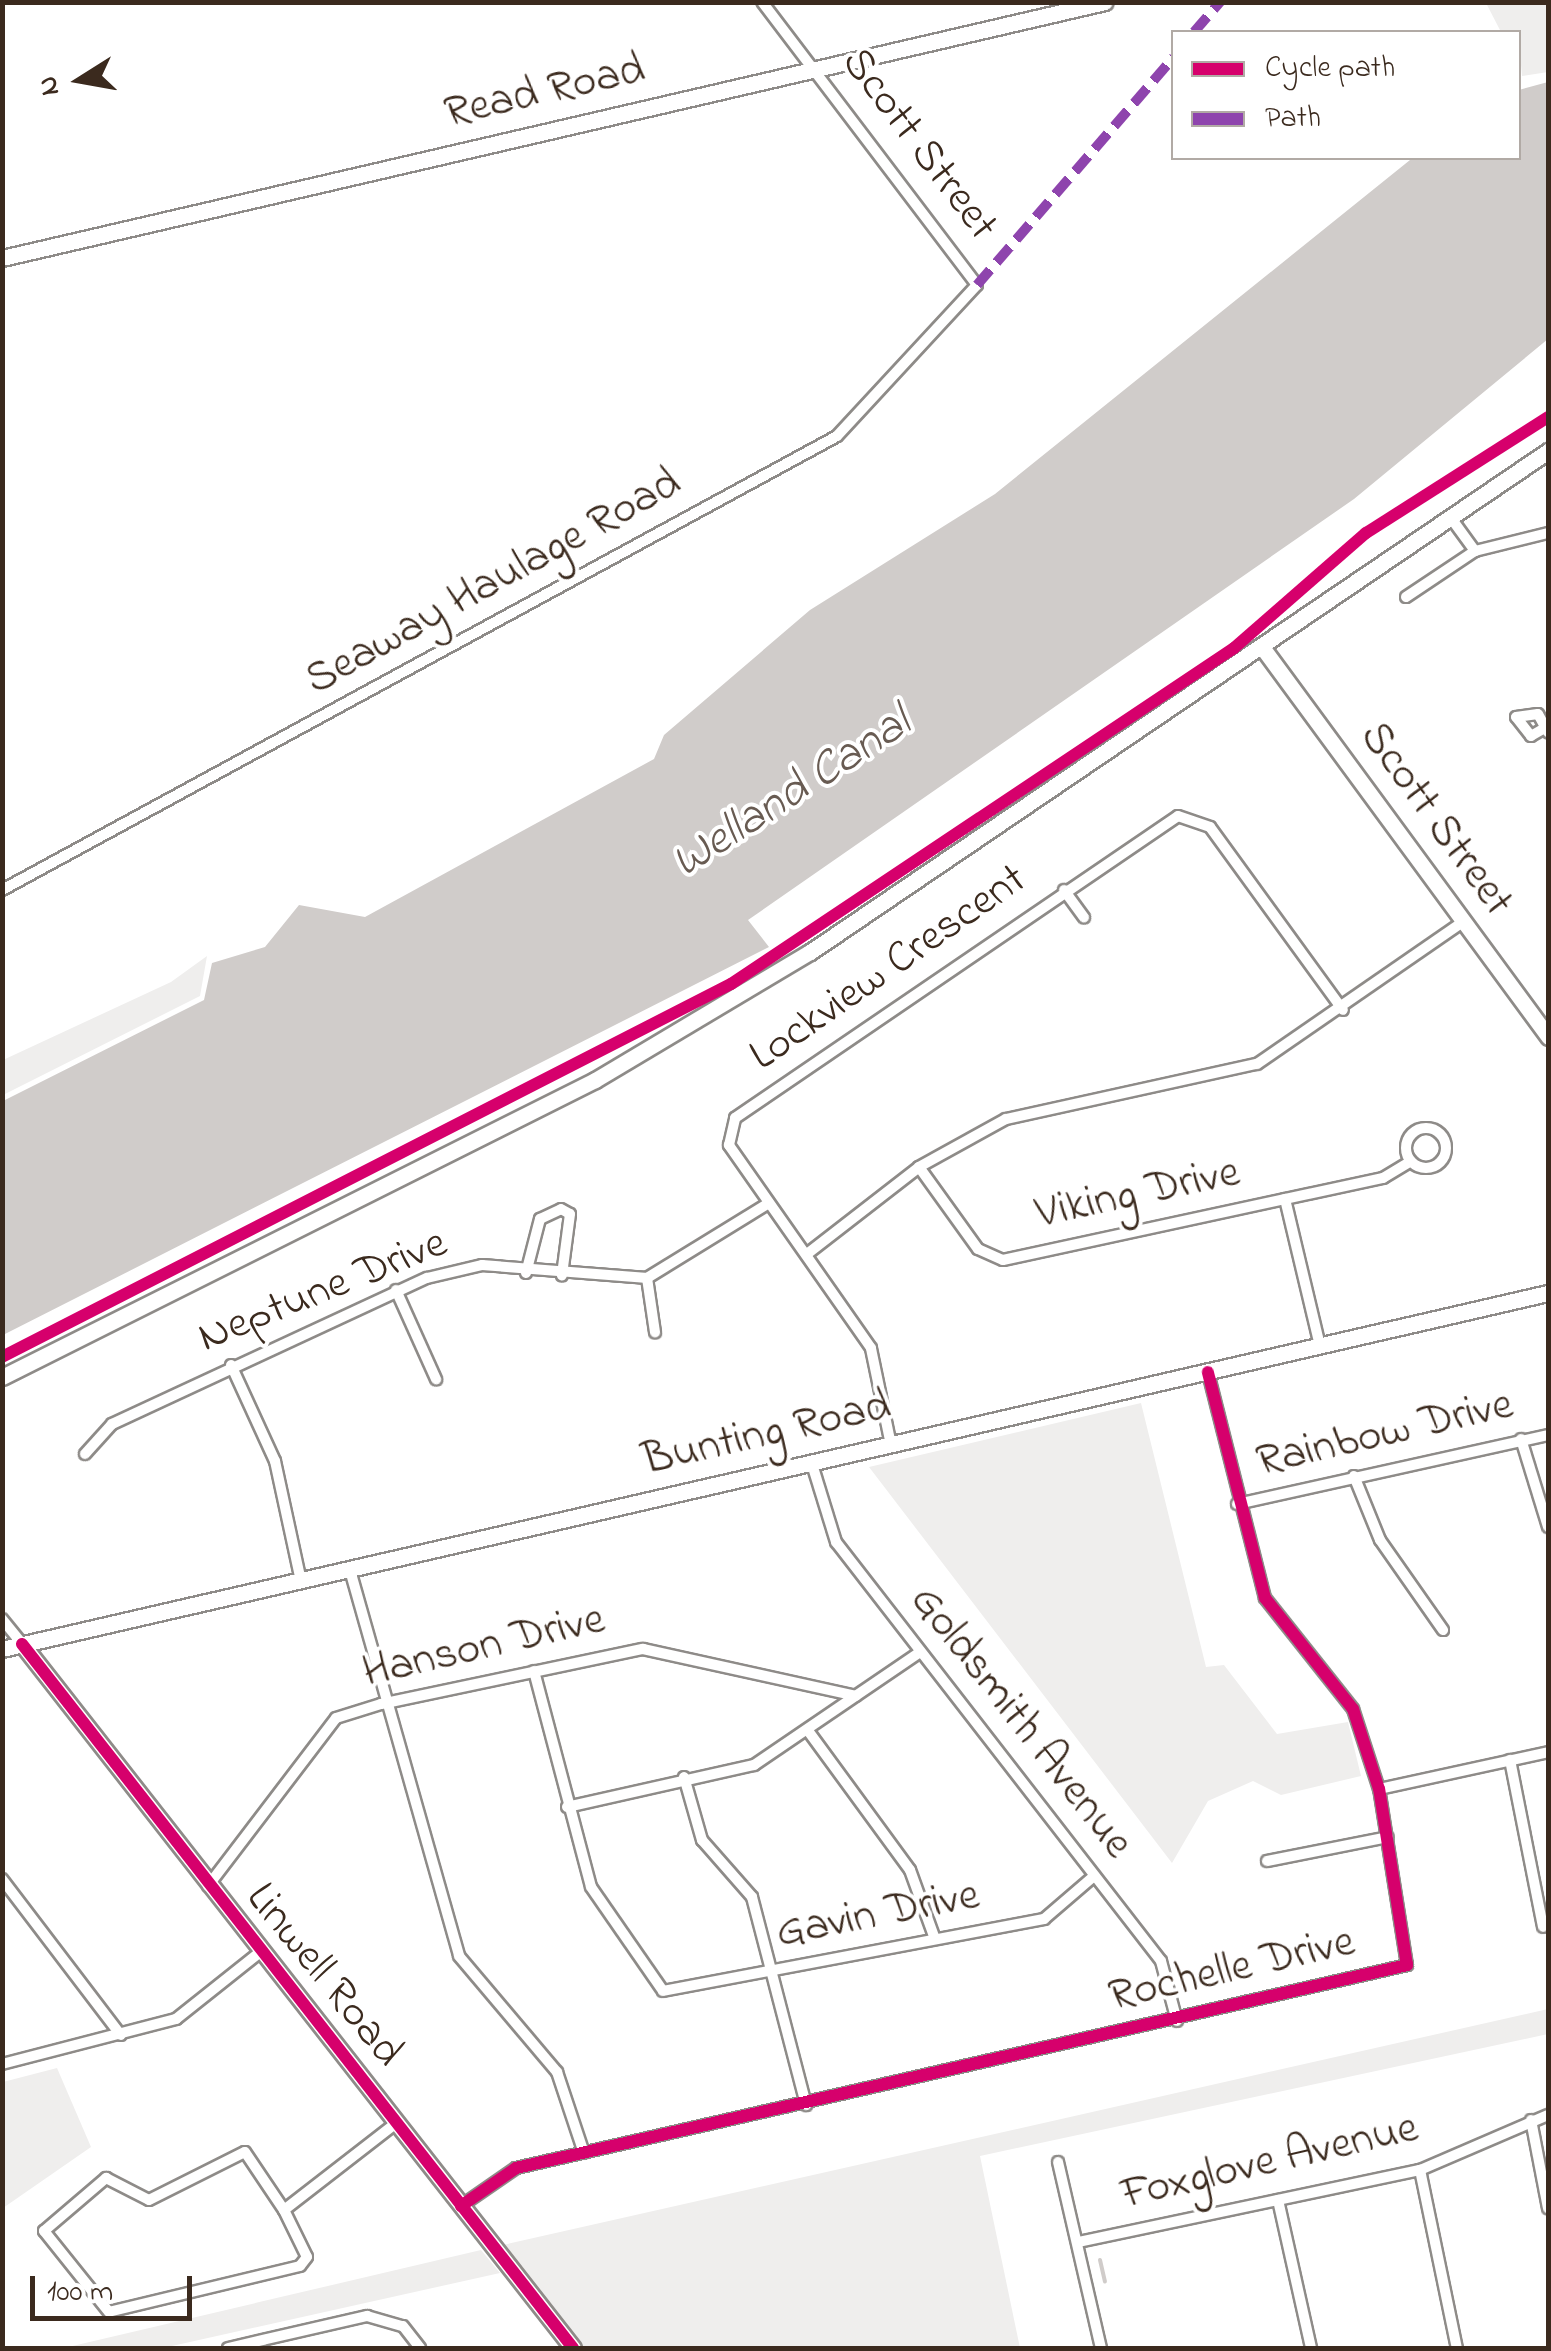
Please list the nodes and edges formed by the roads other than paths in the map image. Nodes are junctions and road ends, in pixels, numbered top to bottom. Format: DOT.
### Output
graph roads {
  1 [pos="762,2"];
  2 [pos="1106,2"];
  3 [pos="814,69"];
  4 [pos="2,258"];
  5 [pos="977,285"];
  6 [pos="1548,451"];
  7 [pos="1451,518"];
  8 [pos="1548,533"];
  9 [pos="1475,551"];
  10 [pos="1406,596"];
  11 [pos="1262,647"];
  12 [pos="2,890"];
  13 [pos="1064,890"];
  14 [pos="1084,918"];
  15 [pos="1463,922"];
  16 [pos="1343,1010"];
  17 [pos="1548,1035"];
  18 [pos="1410,1162"];
  19 [pos="919,1167"];
  20 [pos="1285,1200"];
  21 [pos="769,1203"];
  22 [pos="808,1254"];
  23 [pos="526,1272"];
  24 [pos="562,1274"];
  25 [pos="647,1278"];
  26 [pos="396,1290"];
  27 [pos="1548,1294"];
  28 [pos="655,1332"];
  29 [pos="1320,1346"];
  30 [pos="230,1364"];
  31 [pos="1208,1372"];
  32 [pos="2,1378"];
  33 [pos="436,1379"];
  34 [pos="1548,1434"];
  35 [pos="1520,1439"];
  36 [pos="892,1445"];
  37 [pos="84,1454"];
  38 [pos="812,1464"];
  39 [pos="1354,1476"];
  40 [pos="1237,1504"];
  41 [pos="1548,1527"];
  42 [pos="350,1570"];
  43 [pos="301,1581"];
  44 [pos="2,1619"];
  45 [pos="1443,1630"];
  46 [pos="22,1644"];
  47 [pos="2,1649"];
  48 [pos="920,1652"];
  49 [pos="534,1671"];
  50 [pos="856,1696"];
  51 [pos="381,1704"];
  52 [pos="809,1732"];
  53 [pos="1548,1752"];
  54 [pos="1510,1760"];
  55 [pos="684,1777"];
  56 [pos="1378,1789"];
  57 [pos="567,1807"];
  58 [pos="1388,1837"];
  59 [pos="1267,1861"];
  60 [pos="1094,1876"];
  61 [pos="2,1879"];
  62 [pos="207,1887"];
  63 [pos="1542,1927"];
  64 [pos="935,1940"];
  65 [pos="259,1953"];
  66 [pos="776,1972"];
  67 [pos="1177,2021"];
  68 [pos="121,2035"];
  69 [pos="2,2064"];
  70 [pos="806,2105"];
  71 [pos="1548,2115"];
  72 [pos="1531,2120"];
  73 [pos="396,2123"];
  74 [pos="584,2153"];
  75 [pos="1058,2162"];
  76 [pos="1420,2170"];
  77 [pos="1278,2200"];
  78 [pos="461,2206"];
  79 [pos="1548,2208"];
  80 [pos="284,2210"];
  81 [pos="1078,2242"];
  82 [pos="272,2344"];
  83 [pos="418,2345"];
  84 [pos="228,2348"];
  85 [pos="573,2348"];
  86 [pos="1101,2348"];
  87 [pos="1311,2348"];
  88 [pos="1457,2348"];
  1 -- 3 [label="street, Scott Street"];
  2 -- 3 [label="main road, Read Road"];
  3 -- 4 [label="main road, Read Road"];
  3 -- 5 [label="street, Scott Street"];
  5 -- 12 [label="street, Seaway Haulage Road"];
  6 -- 7 [label="main road"];
  7 -- 9 [label="street"];
  7 -- 11 [label="main road"];
  8 -- 9 [label="street"];
  9 -- 10 [label="street"];
  11 -- 15 [label="main road, Scott Street"];
  11 -- 32 [label="main road"];
  13 -- 14 [label="street"];
  13 -- 16 [label="street, Lockview Crescent"];
  13 -- 21 [label="street, Lockview Crescent"];
  15 -- 16 [label="street"];
  15 -- 17 [label="main road, Scott Street"];
  16 -- 19 [label="street"];
  18 -- 18 [label="street, Viking Drive"];
  18 -- 20 [label="street, Viking Drive"];
  19 -- 20 [label="street, Viking Drive"];
  19 -- 22 [label="street"];
  20 -- 29 [label="street"];
  21 -- 22 [label="street, Lockview Crescent"];
  21 -- 25 [label="street"];
  22 -- 36 [label="street, Lockview Crescent"];
  23 -- 24 [label="street, Neptune Drive"];
  23 -- 24 [label="street"];
  23 -- 26 [label="street, Neptune Drive"];
  24 -- 25 [label="street, Neptune Drive"];
  25 -- 28 [label="street"];
  26 -- 30 [label="street, Neptune Drive"];
  26 -- 33 [label="street"];
  27 -- 29 [label="main road, Bunting Road"];
  29 -- 31 [label="main road, Bunting Road"];
  30 -- 37 [label="street, Neptune Drive"];
  30 -- 43 [label="street"];
  31 -- 36 [label="main road, Bunting Road"];
  31 -- 40 [label="street, Rochelle Drive"];
  34 -- 35 [label="street, Rainbow Drive"];
  35 -- 39 [label="street, Rainbow Drive"];
  35 -- 41 [label="street"];
  36 -- 38 [label="main road, Bunting Road"];
  38 -- 42 [label="main road, Bunting Road"];
  38 -- 48 [label="street, Goldsmith Avenue"];
  39 -- 40 [label="street, Rainbow Drive"];
  39 -- 45 [label="street"];
  40 -- 56 [label="street, Rochelle Drive"];
  42 -- 43 [label="main road, Bunting Road"];
  42 -- 51 [label="street"];
  43 -- 46 [label="main road, Bunting Road"];
  44 -- 46 [label="street, Linwell Road"];
  46 -- 47 [label="main road, Bunting Road"];
  46 -- 62 [label="main road, Linwell Road"];
  48 -- 50 [label="street"];
  48 -- 60 [label="street, Goldsmith Avenue"];
  49 -- 50 [label="street, Hanson Drive"];
  49 -- 51 [label="street, Hanson Drive"];
  49 -- 57 [label="street"];
  50 -- 52 [label="street"];
  51 -- 62 [label="street, Hanson Drive"];
  51 -- 74 [label="street"];
  52 -- 55 [label="street"];
  52 -- 64 [label="street"];
  53 -- 54 [label="street"];
  54 -- 56 [label="street"];
  54 -- 63 [label="street"];
  55 -- 57 [label="street"];
  55 -- 66 [label="street"];
  56 -- 58 [label="street, Rochelle Drive"];
  57 -- 66 [label="street, Gavin Drive"];
  58 -- 59 [label="street"];
  58 -- 67 [label="street, Rochelle Drive"];
  60 -- 64 [label="street, Gavin Drive"];
  60 -- 67 [label="street, Goldsmith Avenue"];
  61 -- 68 [label="street"];
  62 -- 65 [label="main road, Linwell Road"];
  64 -- 66 [label="street, Gavin Drive"];
  65 -- 68 [label="street"];
  65 -- 73 [label="main road, Linwell Road"];
  66 -- 70 [label="street"];
  67 -- 70 [label="street, Rochelle Drive"];
  68 -- 69 [label="street"];
  70 -- 74 [label="street, Rochelle Drive"];
  71 -- 72 [label="street, Foxglove Avenue"];
  72 -- 76 [label="street, Foxglove Avenue"];
  72 -- 79 [label="street"];
  73 -- 78 [label="main road, Linwell Road"];
  73 -- 80 [label="street"];
  74 -- 78 [label="street, Rochelle Drive"];
  75 -- 81 [label="street"];
  76 -- 77 [label="street, Foxglove Avenue"];
  76 -- 88 [label="street"];
  77 -- 81 [label="street, Foxglove Avenue"];
  77 -- 87 [label="street"];
  78 -- 85 [label="main road, Linwell Road"];
  80 -- 80 [label="street"];
  81 -- 86 [label="street"];
  82 -- 83 [label="street"];
  82 -- 84 [label="street"];
}
